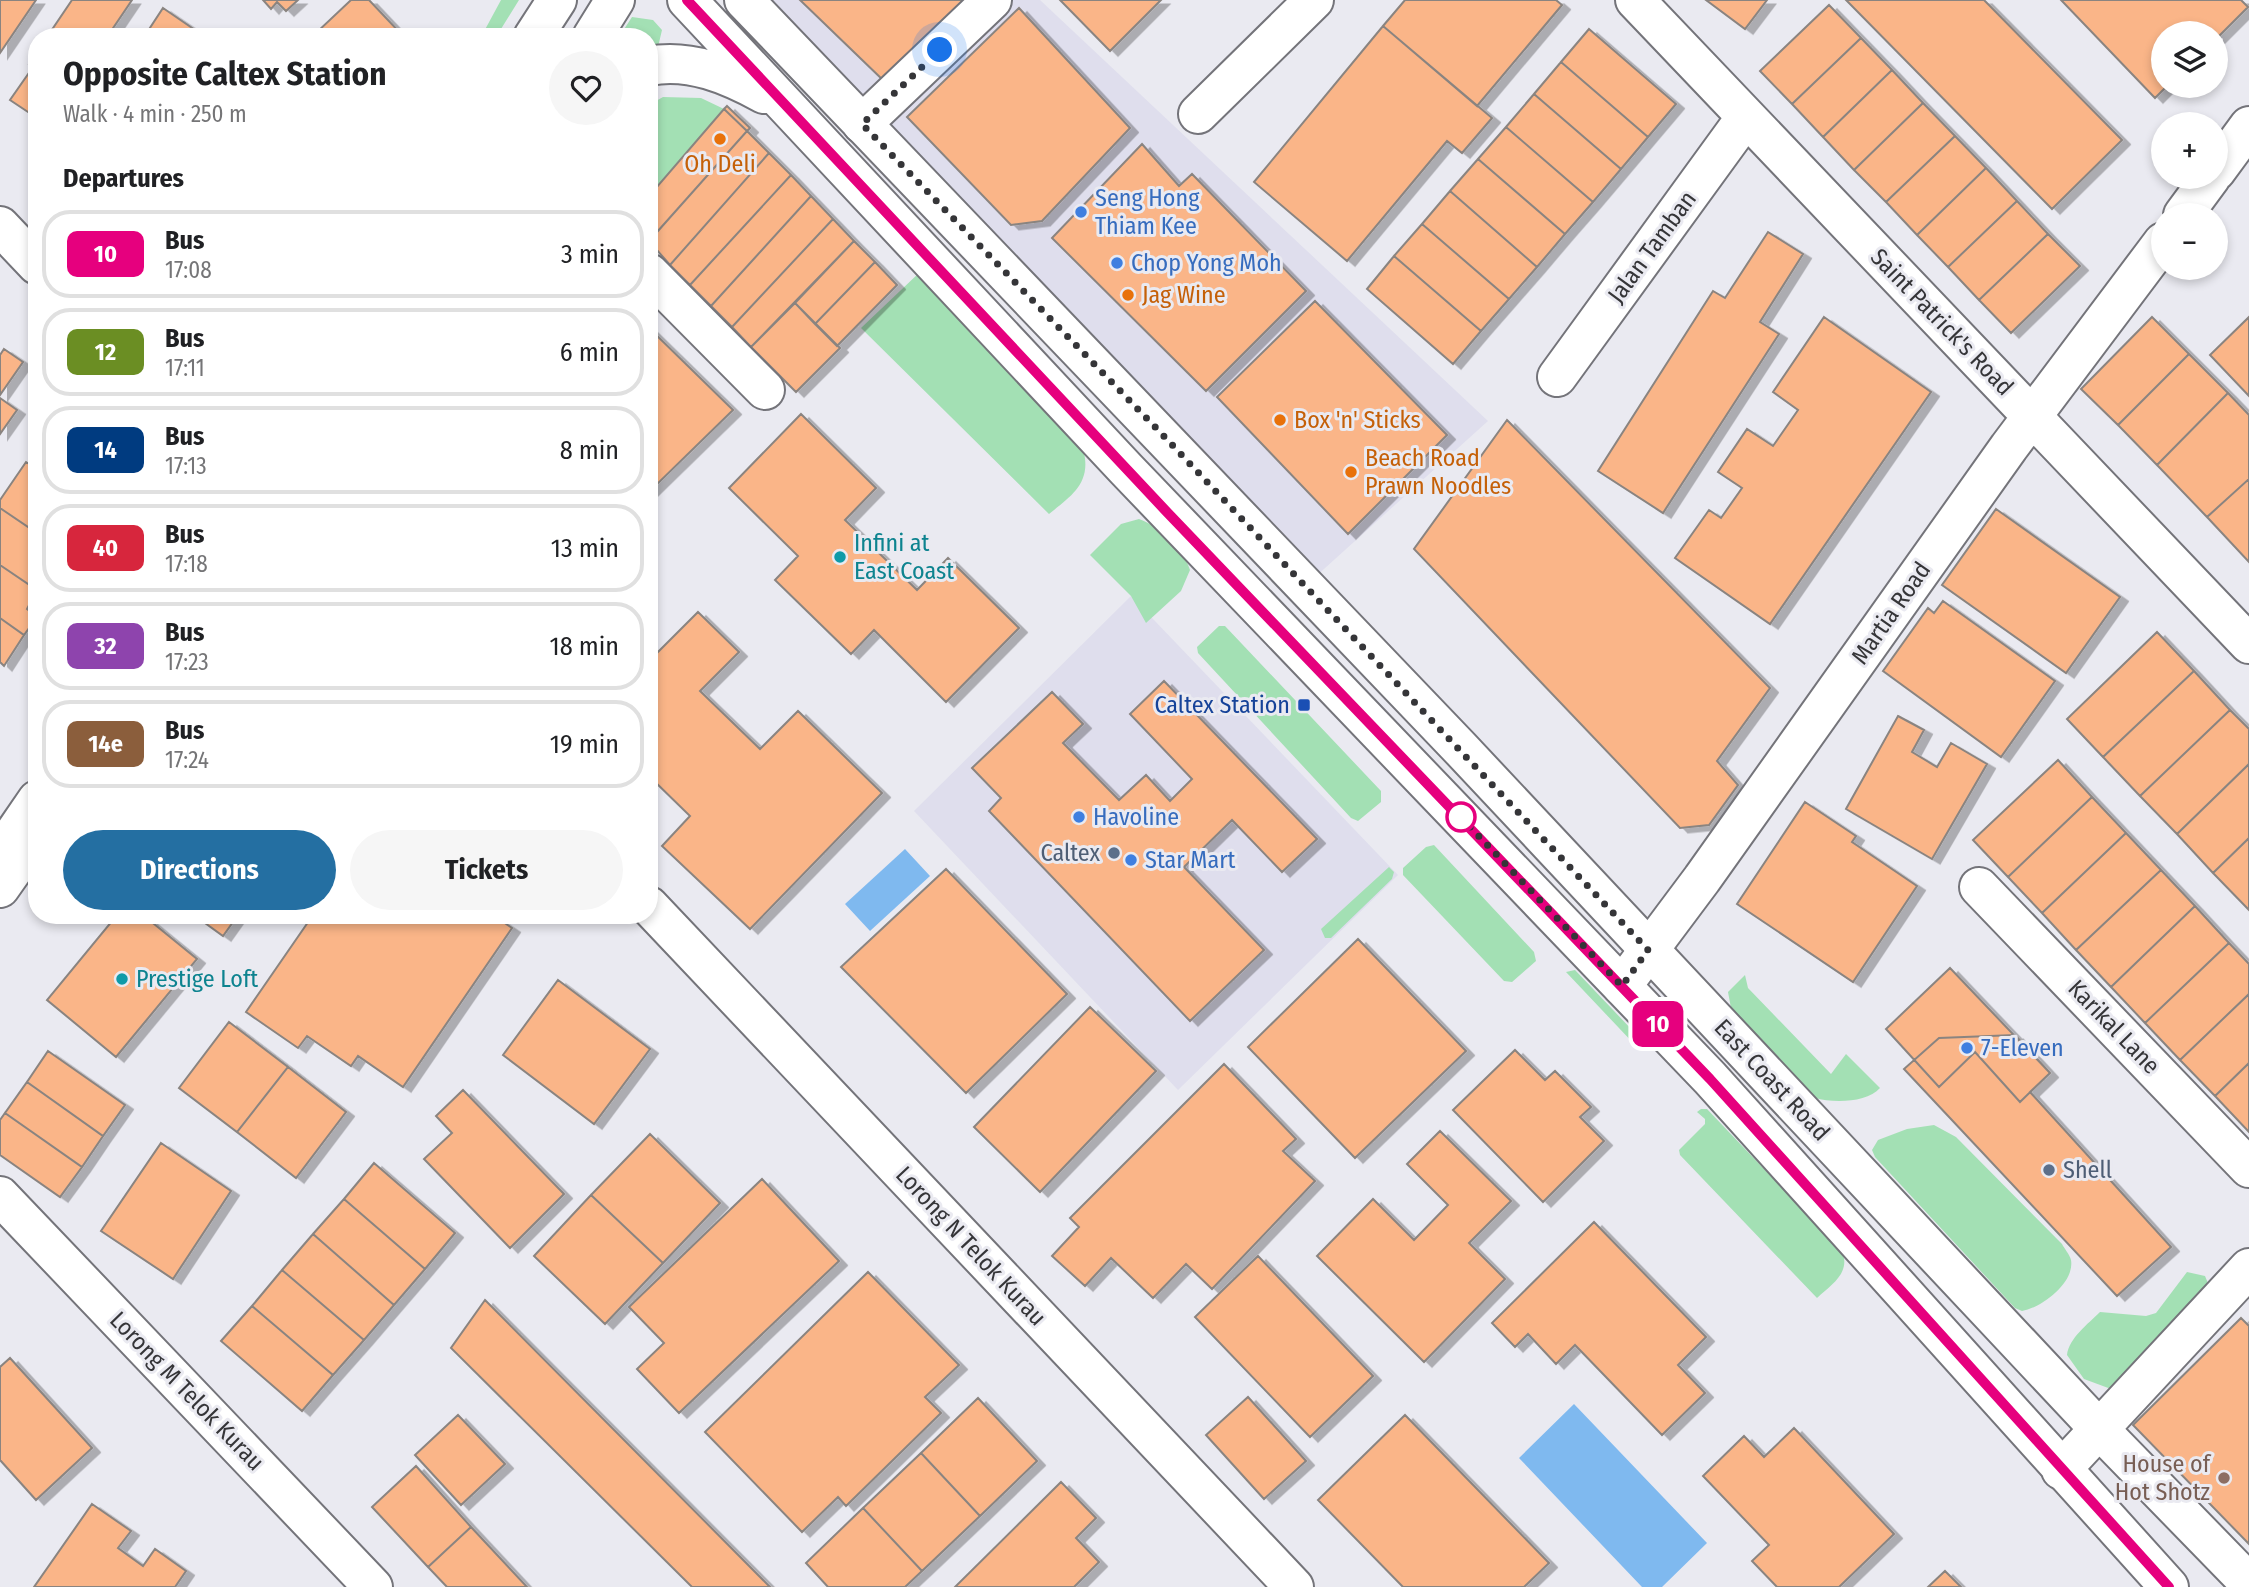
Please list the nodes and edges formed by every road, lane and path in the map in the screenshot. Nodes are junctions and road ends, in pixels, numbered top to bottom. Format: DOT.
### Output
graph roads {
  1 [pos="557,0"];
  2 [pos="615,0"];
  3 [pos="687,0"];
  4 [pos="744,0"];
  5 [pos="992,0"];
  6 [pos="1314,0"];
  7 [pos="1635,0"];
  8 [pos="539,28"];
  9 [pos="598,28"];
  10 [pos="658,64"];
  11 [pos="790,109"];
  12 [pos="1198,114"];
  13 [pos="1746,117"];
  14 [pos="862,124"];
  15 [pos="2249,126"];
  16 [pos="2228,155"];
  17 [pos="0,226"];
  18 [pos="28,256"];
  19 [pos="2151,258"];
  20 [pos="658,282"];
  21 [pos="1557,377"];
  22 [pos="765,390"];
  23 [pos="2032,417"];
  24 [pos="2249,644"];
  25 [pos="28,813"];
  26 [pos="28,848"];
  27 [pos="0,854"];
  28 [pos="1979,887"];
  29 [pos="0,888"];
  30 [pos="658,916"];
  31 [pos="1648,950"];
  32 [pos="1622,986"];
  33 [pos="2249,1168"];
  34 [pos="0,1196"];
  35 [pos="2249,1268"];
  36 [pos="2100,1430"];
  37 [pos="2061,1470"];
  38 [pos="2249,1583"];
  39 [pos="373,1587"];
  40 [pos="1294,1587"];
  41 [pos="2169,1587"];
  1 -- 8 [label="street"];
  2 -- 9 [label="street"];
  3 -- 11 [label="street, East Coast Road"];
  4 -- 14 [label="street, East Coast Road"];
  5 -- 14 [label="street"];
  6 -- 12 [label="street"];
  7 -- 13 [label="street, Saint Patrick's Road"];
  10 -- 11 [label="street"];
  11 -- 32 [label="street, East Coast Road"];
  13 -- 21 [label="street, Jalan Tamban"];
  13 -- 23 [label="street, Saint Patrick's Road"];
  14 -- 31 [label="street, East Coast Road"];
  15 -- 16 [label="street"];
  17 -- 18 [label="street"];
  19 -- 23 [label="street, Martia Road"];
  20 -- 22 [label="street"];
  23 -- 24 [label="street, Saint Patrick's Road"];
  23 -- 31 [label="street, Martia Road"];
  25 -- 27 [label="street"];
  26 -- 29 [label="street"];
  28 -- 33 [label="street, Karikal Lane"];
  30 -- 40 [label="street, Lorong N Telok Kurau"];
  31 -- 32 [label="street, Martia Road"];
  31 -- 36 [label="street, East Coast Road"];
  32 -- 37 [label="street, East Coast Road"];
  34 -- 39 [label="street, Lorong M Telok Kurau"];
  35 -- 36 [label="street"];
  36 -- 37 [label="street"];
  36 -- 38 [label="street, East Coast Road"];
  37 -- 41 [label="street, East Coast Road"];
}
